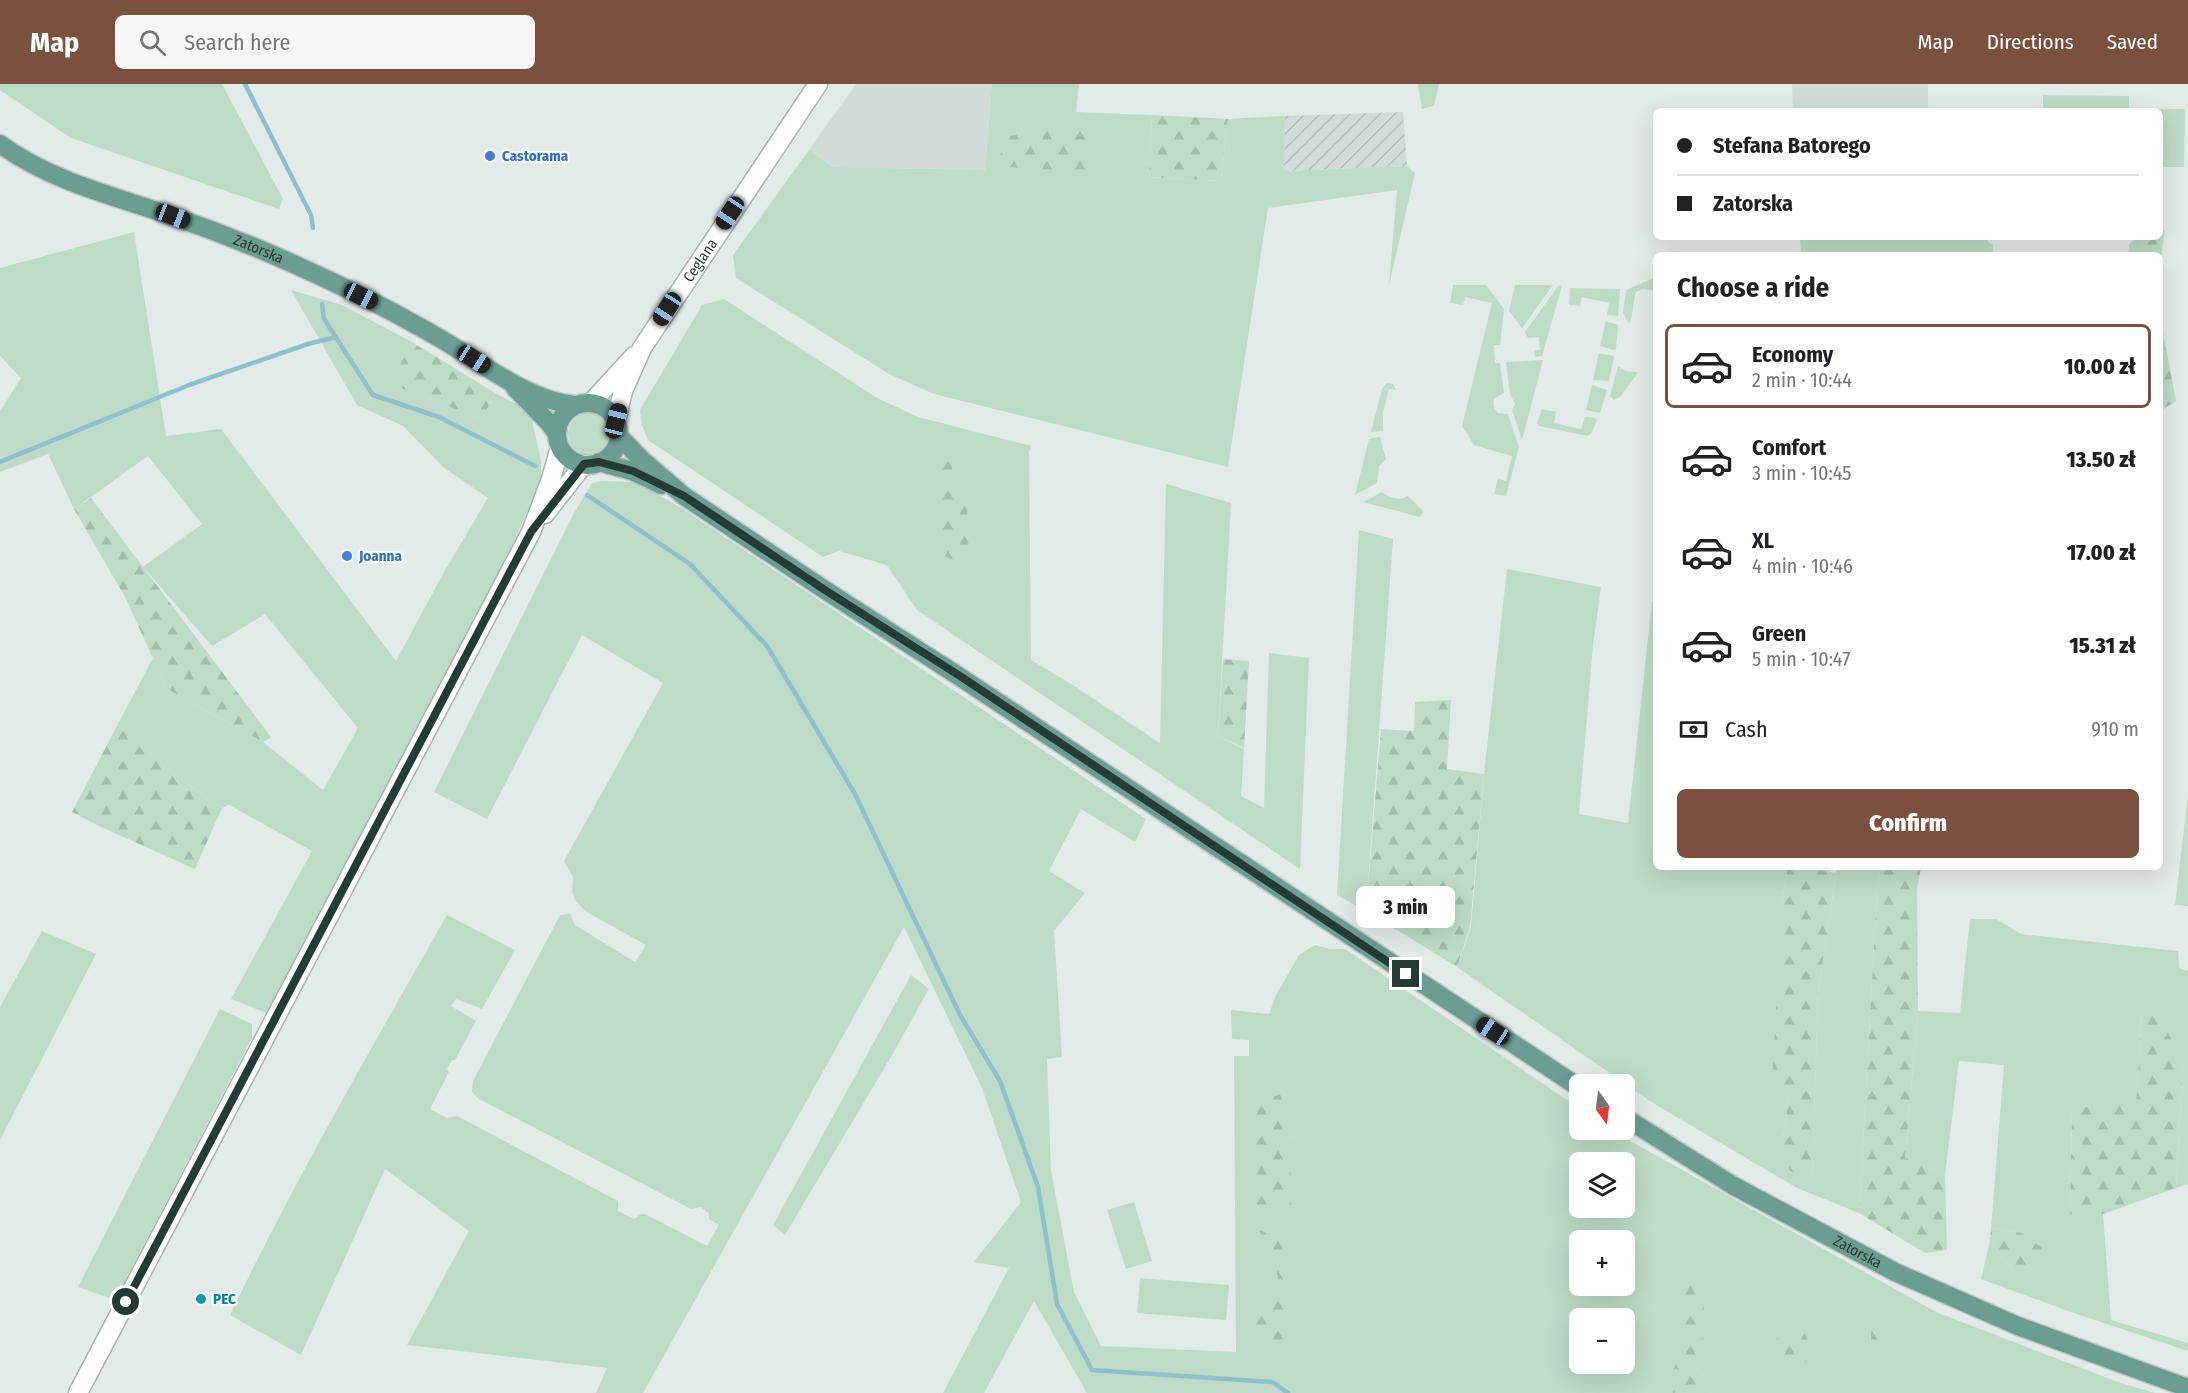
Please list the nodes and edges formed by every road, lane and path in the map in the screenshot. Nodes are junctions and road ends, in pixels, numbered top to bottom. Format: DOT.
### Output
graph roads {
  1 [pos="818,84"];
  2 [pos="0,144"];
  3 [pos="642,348"];
  4 [pos="507,380"];
  5 [pos="583,404"];
  6 [pos="618,428"];
  7 [pos="558,441"];
  8 [pos="592,463"];
  9 [pos="684,496"];
  10 [pos="531,532"];
  11 [pos="1569,1081"];
  12 [pos="1635,1124"];
  13 [pos="2105,1357"];
  14 [pos="2188,1376"];
  15 [pos="2188,1388"];
  16 [pos="78,1393"];
  1 -- 3 [label="street, Ceglana"];
  2 -- 4 [label="main road, Zatorska"];
  3 -- 5 [label="street, Ceglana"];
  3 -- 6 [label="street, Ceglana"];
  4 -- 5 [label="main road, Zatorska"];
  4 -- 7 [label="main road, Zatorska"];
  5 -- 6 [label="main road"];
  5 -- 7 [label="main road"];
  6 -- 8 [label="main road"];
  6 -- 9 [label="main road"];
  7 -- 8 [label="main road"];
  7 -- 10 [label="street"];
  8 -- 9 [label="main road"];
  8 -- 10 [label="street"];
  9 -- 11 [label="main road"];
  10 -- 16 [label="street"];
  12 -- 13 [label="main road, Zatorska"];
  13 -- 14 [label="main road, Zatorska"];
  13 -- 15 [label="main road, Zatorska"];
}
